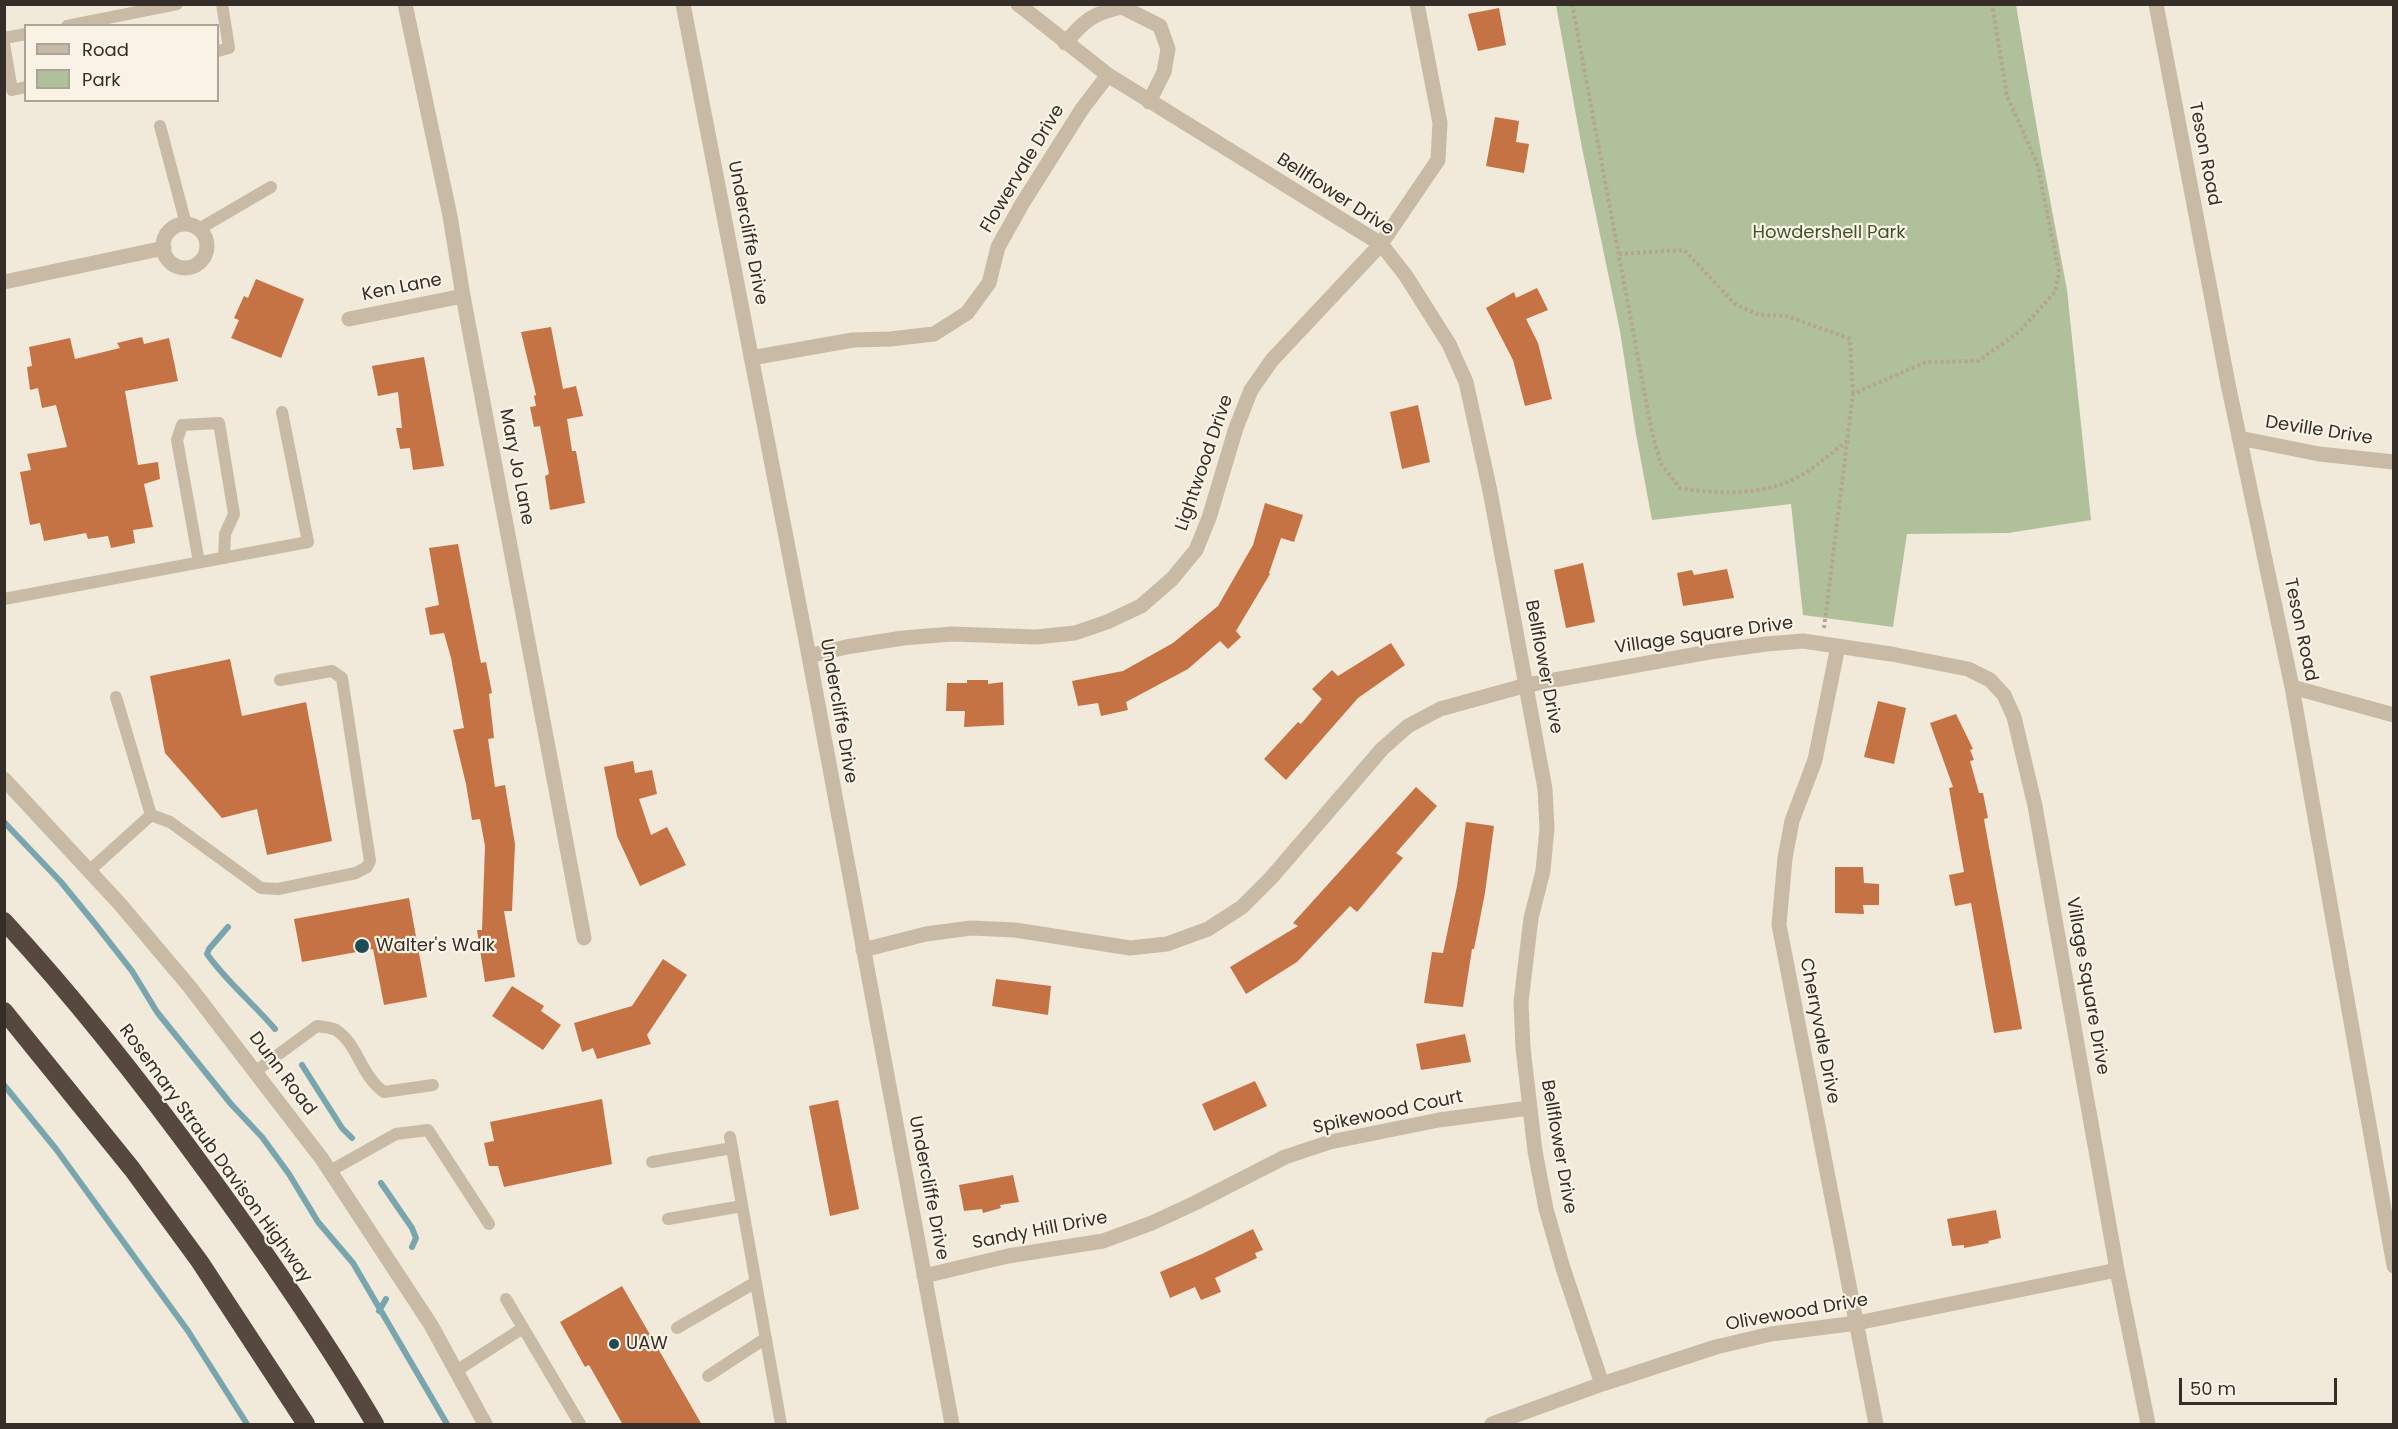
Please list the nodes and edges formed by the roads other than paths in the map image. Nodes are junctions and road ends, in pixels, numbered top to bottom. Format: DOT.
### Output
graph roads {
  1 [pos="177,4"];
  2 [pos="222,4"];
  3 [pos="405,4"];
  4 [pos="683,4"];
  5 [pos="1018,4"];
  6 [pos="1417,4"];
  7 [pos="2156,4"];
  8 [pos="77,24"];
  9 [pos="24,33"];
  10 [pos="4,38"];
  11 [pos="1065,43"];
  12 [pos="4,44"];
  13 [pos="219,51"];
  14 [pos="1108,75"];
  15 [pos="24,87"];
  16 [pos="1149,102"];
  17 [pos="160,126"];
  18 [pos="270,187"];
  19 [pos="193,227"];
  20 [pos="1381,244"];
  21 [pos="164,248"];
  22 [pos="4,282"];
  23 [pos="463,296"];
  24 [pos="349,319"];
  25 [pos="752,358"];
  26 [pos="282,412"];
  27 [pos="2239,438"];
  28 [pos="2394,462"];
  29 [pos="224,558"];
  30 [pos="199,562"];
  31 [pos="4,599"];
  32 [pos="1830,645"];
  33 [pos="809,656"];
  34 [pos="280,680"];
  35 [pos="1527,685"];
  36 [pos="2292,687"];
  37 [pos="116,697"];
  38 [pos="2394,715"];
  39 [pos="4,779"];
  40 [pos="151,815"];
  41 [pos="89,871"];
  42 [pos="4,921"];
  43 [pos="584,938"];
  44 [pos="863,950"];
  45 [pos="4,1011"];
  46 [pos="256,1071"];
  47 [pos="433,1085"];
  48 [pos="1529,1108"];
  49 [pos="652,1161"];
  50 [pos="330,1171"];
  51 [pos="1195,1203"];
  52 [pos="742,1206"];
  53 [pos="668,1219"];
  54 [pos="489,1224"];
  55 [pos="2394,1266"];
  56 [pos="2118,1270"];
  57 [pos="924,1276"];
  58 [pos="756,1282"];
  59 [pos="506,1299"];
  60 [pos="1857,1323"];
  61 [pos="523,1328"];
  62 [pos="677,1328"];
  63 [pos="766,1338"];
  64 [pos="456,1371"];
  65 [pos="708,1376"];
  66 [pos="1602,1384"];
  67 [pos="306,1425"];
  68 [pos="375,1425"];
  69 [pos="485,1425"];
  70 [pos="580,1425"];
  71 [pos="781,1425"];
  72 [pos="952,1425"];
  73 [pos="1492,1425"];
  74 [pos="1876,1425"];
  75 [pos="2148,1425"];
  1 -- 8 [label="lane"];
  2 -- 13 [label="lane"];
  3 -- 23 [label="street, Mary Jo Lane"];
  4 -- 25 [label="street, Undercliffe Drive"];
  5 -- 11 [label="street, Bellflower Drive"];
  6 -- 20 [label="street, Lightwood Drive"];
  7 -- 27 [label="street, Teson Road"];
  9 -- 10 [label="lane"];
  11 -- 14 [label="street, Bellflower Drive"];
  11 -- 16 [label="street"];
  12 -- 15 [label="lane"];
  14 -- 16 [label="street, Bellflower Drive"];
  14 -- 25 [label="street, Flowervale Drive"];
  16 -- 20 [label="street, Bellflower Drive"];
  17 -- 19 [label="lane"];
  18 -- 19 [label="lane"];
  19 -- 21 [label="street"];
  19 -- 21 [label="street"];
  20 -- 33 [label="street, Lightwood Drive"];
  20 -- 35 [label="street, Bellflower Drive"];
  21 -- 22 [label="street"];
  23 -- 24 [label="street, Ken Lane"];
  23 -- 43 [label="street, Mary Jo Lane"];
  25 -- 33 [label="street, Undercliffe Drive"];
  26 -- 29 [label="lane"];
  27 -- 28 [label="street, Deville Drive"];
  27 -- 36 [label="street, Teson Road"];
  29 -- 30 [label="lane"];
  29 -- 30 [label="lane"];
  30 -- 31 [label="lane"];
  32 -- 35 [label="street, Village Square Drive"];
  32 -- 56 [label="street, Village Square Drive"];
  32 -- 60 [label="street, Cherryvale Drive"];
  33 -- 44 [label="street, Undercliffe Drive"];
  34 -- 40 [label="lane"];
  35 -- 44 [label="street, Village Square Drive"];
  35 -- 48 [label="street, Bellflower Drive"];
  36 -- 38 [label="street"];
  36 -- 55 [label="street, Teson Road"];
  37 -- 40 [label="lane"];
  39 -- 41 [label="street, Dunn Road"];
  40 -- 41 [label="lane"];
  41 -- 46 [label="street, Dunn Road"];
  42 -- 68 [label="highway, Rosemary Straub Davison Highway"];
  44 -- 57 [label="street, Undercliffe Drive"];
  45 -- 67 [label="highway"];
  46 -- 47 [label="lane"];
  46 -- 50 [label="street, Dunn Road"];
  48 -- 51 [label="street, Spikewood Court"];
  48 -- 66 [label="street, Bellflower Drive"];
  49 -- 52 [label="lane"];
  50 -- 54 [label="lane"];
  50 -- 64 [label="street, Dunn Road"];
  51 -- 57 [label="street, Sandy Hill Drive"];
  52 -- 53 [label="lane"];
  52 -- 58 [label="lane"];
  56 -- 60 [label="street, Olivewood Drive"];
  56 -- 75 [label="street, Village Square Drive"];
  57 -- 72 [label="street, Undercliffe Drive"];
  58 -- 62 [label="lane"];
  58 -- 63 [label="lane"];
  59 -- 61 [label="lane"];
  60 -- 66 [label="street, Olivewood Drive"];
  60 -- 74 [label="street, Cherryvale Drive"];
  61 -- 64 [label="lane"];
  61 -- 70 [label="lane"];
  63 -- 65 [label="lane"];
  63 -- 71 [label="lane"];
  64 -- 69 [label="street, Dunn Road"];
  66 -- 73 [label="street, Olivewood Drive"];
}
